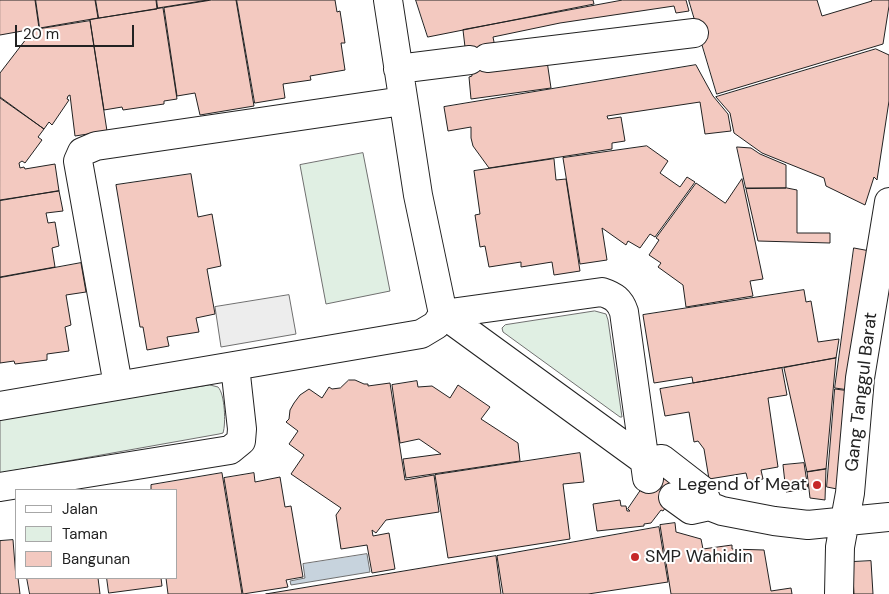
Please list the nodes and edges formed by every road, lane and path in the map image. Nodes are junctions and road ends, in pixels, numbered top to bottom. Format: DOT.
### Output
graph roads {
  1 [pos="388,0"];
  2 [pos="694,33"];
  3 [pos="398,69"];
  4 [pos="403,101"];
  5 [pos="889,202"];
  6 [pos="442,314"];
  7 [pos="235,366"];
  8 [pos="118,385"];
  9 [pos="0,406"];
  10 [pos="647,470"];
  11 [pos="0,487"];
  12 [pos="673,497"];
  13 [pos="709,506"];
  14 [pos="889,517"];
  15 [pos="845,522"];
  16 [pos="839,594"];
  1 -- 3 [label="street"];
  2 -- 3 [label="street"];
  3 -- 4 [label="street"];
  4 -- 6 [label="street"];
  4 -- 8 [label="street"];
  5 -- 15 [label="street, Gang Tanggul Barat"];
  6 -- 7 [label="street"];
  6 -- 10 [label="street"];
  6 -- 10 [label="street"];
  7 -- 8 [label="street"];
  7 -- 11 [label="street"];
  8 -- 9 [label="street"];
  10 -- 13 [label="street"];
  12 -- 13 [label="street"];
  13 -- 15 [label="street"];
  14 -- 15 [label="street"];
  15 -- 16 [label="street, Gang Tanggul Barat"];
}
